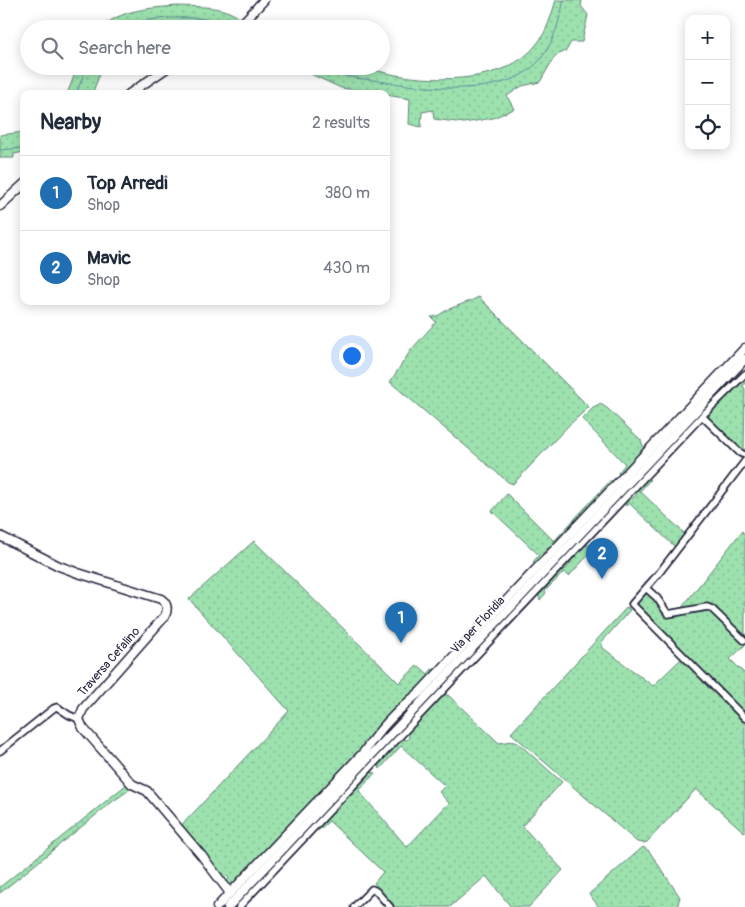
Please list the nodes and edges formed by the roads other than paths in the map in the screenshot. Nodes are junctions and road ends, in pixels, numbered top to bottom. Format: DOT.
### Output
graph roads {
  1 [pos="264,0"];
  2 [pos="246,20"];
  3 [pos="157,75"];
  4 [pos="135,90"];
  5 [pos="20,188"];
  6 [pos="0,206"];
  7 [pos="745,348"];
  8 [pos="745,359"];
  9 [pos="745,374"];
  10 [pos="702,416"];
  11 [pos="745,455"];
  12 [pos="745,461"];
  13 [pos="0,536"];
  14 [pos="646,588"];
  15 [pos="744,640"];
  16 [pos="745,718"];
  17 [pos="80,719"];
  18 [pos="0,751"];
  19 [pos="230,893"];
  20 [pos="217,907"];
  21 [pos="228,907"];
  22 [pos="240,907"];
  23 [pos="354,907"];
  24 [pos="390,907"];
  1 -- 2 [label="street"];
  3 -- 4 [label="street"];
  5 -- 6 [label="street"];
  7 -- 19 [label="street"];
  8 -- 21 [label="street, Via per Floridia"];
  9 -- 10 [label="street"];
  10 -- 11 [label="street"];
  10 -- 22 [label="street"];
  12 -- 14 [label="street"];
  13 -- 17 [label="street, Traversa Cefalino"];
  14 -- 15 [label="street"];
  14 -- 16 [label="street"];
  17 -- 18 [label="street"];
  17 -- 19 [label="street"];
  19 -- 20 [label="street"];
  23 -- 24 [label="street"];
}
